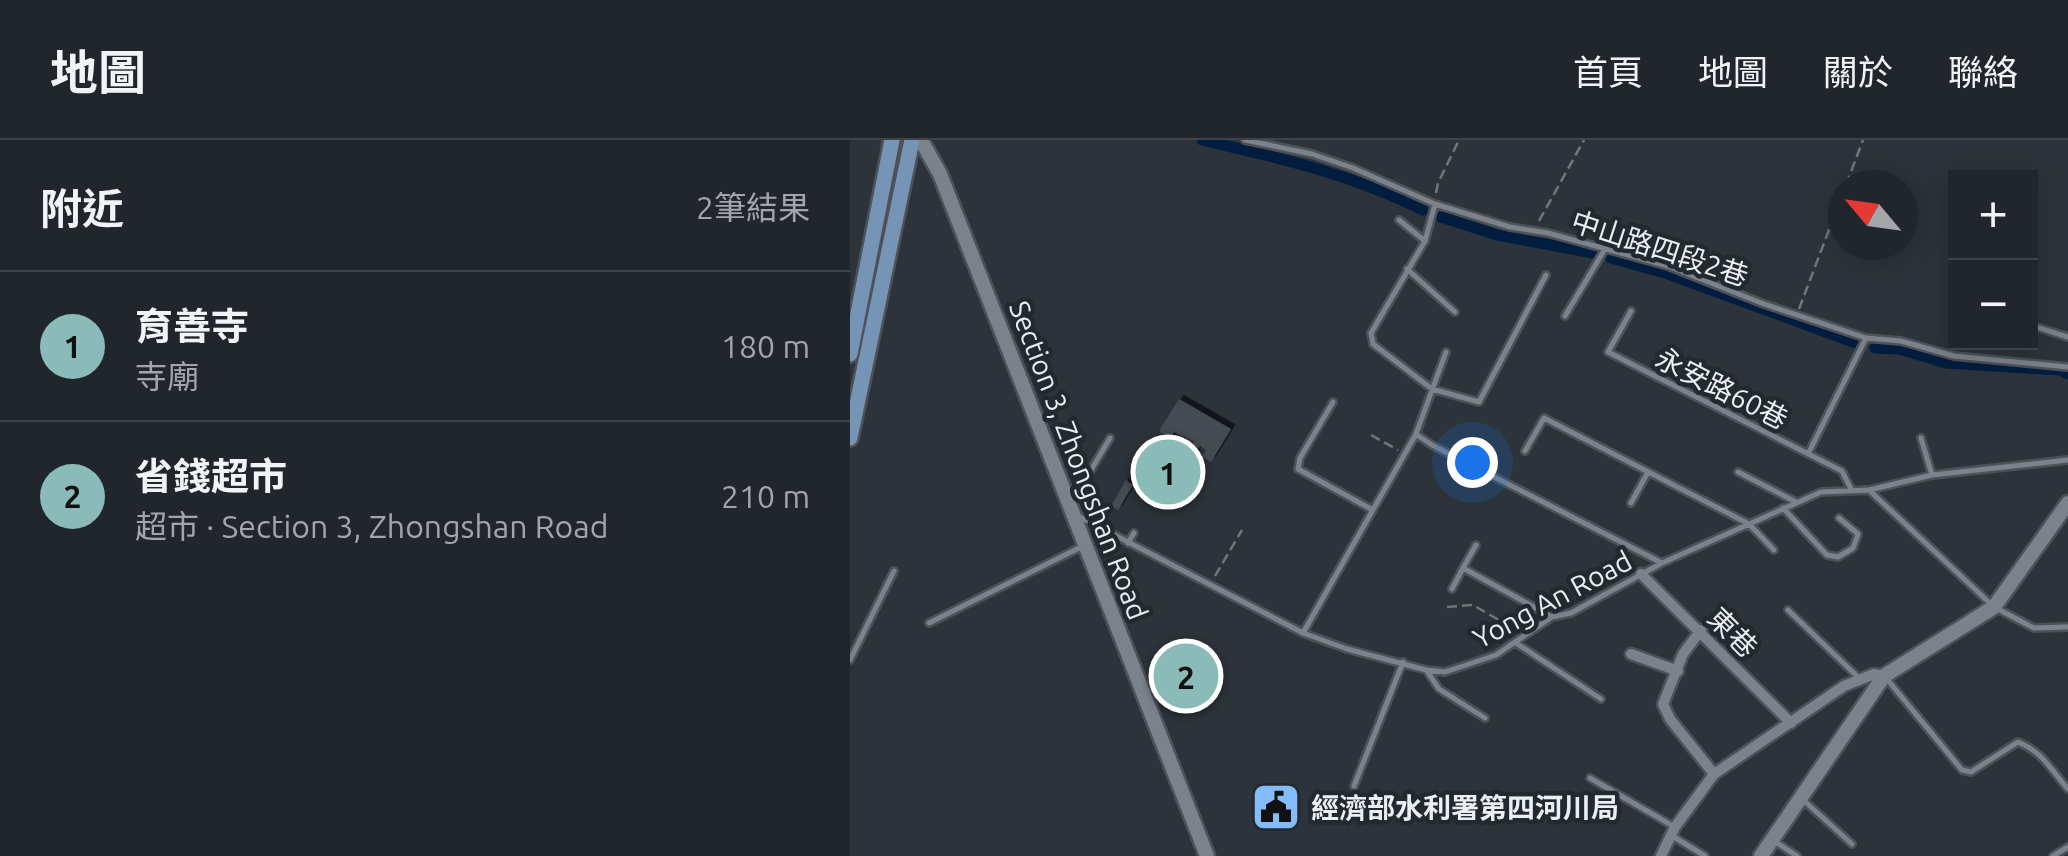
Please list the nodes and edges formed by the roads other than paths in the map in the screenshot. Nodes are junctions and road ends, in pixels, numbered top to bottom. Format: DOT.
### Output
graph roads {
  1 [pos="892,140"];
  2 [pos="912,140"];
  3 [pos="921,140"];
  4 [pos="1245,140"];
  5 [pos="1435,204"];
  6 [pos="1399,220"];
  7 [pos="1425,241"];
  8 [pos="1605,248"];
  9 [pos="1407,269"];
  10 [pos="1546,275"];
  11 [pos="1455,312"];
  12 [pos="1631,312"];
  13 [pos="1566,316"];
  14 [pos="2038,328"];
  15 [pos="2068,337"];
  16 [pos="1866,338"];
  17 [pos="1446,352"];
  18 [pos="850,354"];
  19 [pos="2068,366"];
  20 [pos="1432,389"];
  21 [pos="1334,402"];
  22 [pos="1416,434"];
  23 [pos="850,438"];
  24 [pos="1110,438"];
  25 [pos="1921,438"];
  26 [pos="1526,452"];
  27 [pos="1808,454"];
  28 [pos="2068,460"];
  29 [pos="1648,472"];
  30 [pos="1738,472"];
  31 [pos="1932,475"];
  32 [pos="1851,489"];
  33 [pos="1870,490"];
  34 [pos="1796,502"];
  35 [pos="1631,503"];
  36 [pos="2068,503"];
  37 [pos="1782,508"];
  38 [pos="1371,509"];
  39 [pos="1071,510"];
  40 [pos="1839,518"];
  41 [pos="1749,524"];
  42 [pos="1134,533"];
  43 [pos="1128,542"];
  44 [pos="1085,544"];
  45 [pos="1476,544"];
  46 [pos="1774,550"];
  47 [pos="1662,563"];
  48 [pos="1463,568"];
  49 [pos="894,571"];
  50 [pos="1640,574"];
  51 [pos="1452,589"];
  52 [pos="1994,607"];
  53 [pos="1788,610"];
  54 [pos="1552,617"];
  55 [pos="929,622"];
  56 [pos="2068,627"];
  57 [pos="1700,630"];
  58 [pos="1303,634"];
  59 [pos="1515,642"];
  60 [pos="1631,654"];
  61 [pos="850,660"];
  62 [pos="1403,662"];
  63 [pos="1426,670"];
  64 [pos="1678,671"];
  65 [pos="1884,676"];
  66 [pos="1859,678"];
  67 [pos="1601,699"];
  68 [pos="1485,718"];
  69 [pos="1792,724"];
  70 [pos="1714,774"];
  71 [pos="1590,778"];
  72 [pos="1354,786"];
  73 [pos="2068,789"];
  74 [pos="1801,798"];
  75 [pos="1673,831"];
  76 [pos="1772,840"];
  77 [pos="1852,844"];
  78 [pos="2068,846"];
  79 [pos="1207,856"];
  80 [pos="1661,856"];
  81 [pos="1705,856"];
  82 [pos="1761,856"];
  83 [pos="1797,856"];
  84 [pos="2053,856"];
  1 -- 18 [label="main road"];
  2 -- 23 [label="main road"];
  3 -- 39 [label="street, Section 3, Zhongshan Road"];
  4 -- 5 [label="lane, 中山路四段2巷"];
  5 -- 7 [label="lane"];
  5 -- 8 [label="lane, 中山路四段2巷"];
  6 -- 7 [label="lane"];
  7 -- 9 [label="lane"];
  8 -- 13 [label="lane"];
  8 -- 16 [label="lane, 中山路四段2巷"];
  9 -- 11 [label="lane"];
  9 -- 20 [label="lane"];
  10 -- 20 [label="lane"];
  12 -- 27 [label="lane, 永安路60巷"];
  14 -- 15 [label="lane"];
  16 -- 19 [label="lane, 中山路四段2巷"];
  16 -- 27 [label="lane"];
  17 -- 20 [label="lane"];
  20 -- 22 [label="lane"];
  21 -- 38 [label="lane"];
  22 -- 38 [label="lane"];
  22 -- 47 [label="lane"];
  24 -- 39 [label="lane"];
  25 -- 31 [label="lane"];
  26 -- 29 [label="lane"];
  27 -- 32 [label="lane, 永安路60巷"];
  28 -- 31 [label="lane, Yong An Road"];
  29 -- 35 [label="lane"];
  29 -- 41 [label="lane"];
  30 -- 34 [label="lane"];
  31 -- 33 [label="lane, Yong An Road"];
  32 -- 33 [label="lane, Yong An Road"];
  32 -- 34 [label="lane, Yong An Road"];
  33 -- 52 [label="lane"];
  34 -- 37 [label="lane, Yong An Road"];
  36 -- 52 [label="street"];
  37 -- 40 [label="lane"];
  37 -- 41 [label="lane, Yong An Road"];
  38 -- 58 [label="lane"];
  39 -- 43 [label="lane, Yong An Road"];
  39 -- 44 [label="street, Section 3, Zhongshan Road"];
  41 -- 46 [label="lane"];
  41 -- 47 [label="lane, Yong An Road"];
  42 -- 43 [label="lane"];
  43 -- 58 [label="lane, Yong An Road"];
  44 -- 55 [label="lane"];
  44 -- 79 [label="street, Section 3, Zhongshan Road"];
  45 -- 48 [label="lane"];
  47 -- 50 [label="lane, Yong An Road"];
  48 -- 51 [label="lane"];
  48 -- 54 [label="lane"];
  49 -- 61 [label="lane"];
  50 -- 54 [label="lane, Yong An Road"];
  50 -- 57 [label="street, 東巷"];
  52 -- 56 [label="lane"];
  52 -- 65 [label="street"];
  53 -- 66 [label="lane"];
  54 -- 59 [label="lane, Yong An Road"];
  57 -- 64 [label="street"];
  57 -- 69 [label="street, 東巷"];
  58 -- 62 [label="lane, Yong An Road"];
  59 -- 63 [label="lane, Yong An Road"];
  59 -- 67 [label="lane"];
  60 -- 64 [label="street"];
  62 -- 63 [label="lane, Yong An Road"];
  62 -- 72 [label="lane"];
  63 -- 68 [label="lane"];
  64 -- 70 [label="street"];
  65 -- 66 [label="street"];
  65 -- 73 [label="lane"];
  65 -- 74 [label="street"];
  66 -- 69 [label="street"];
  69 -- 70 [label="street"];
  70 -- 75 [label="street"];
  71 -- 75 [label="lane"];
  74 -- 76 [label="street"];
  74 -- 77 [label="lane"];
  75 -- 80 [label="street"];
  75 -- 81 [label="lane"];
  76 -- 82 [label="street"];
  76 -- 83 [label="lane"];
  78 -- 84 [label="lane"];
}
